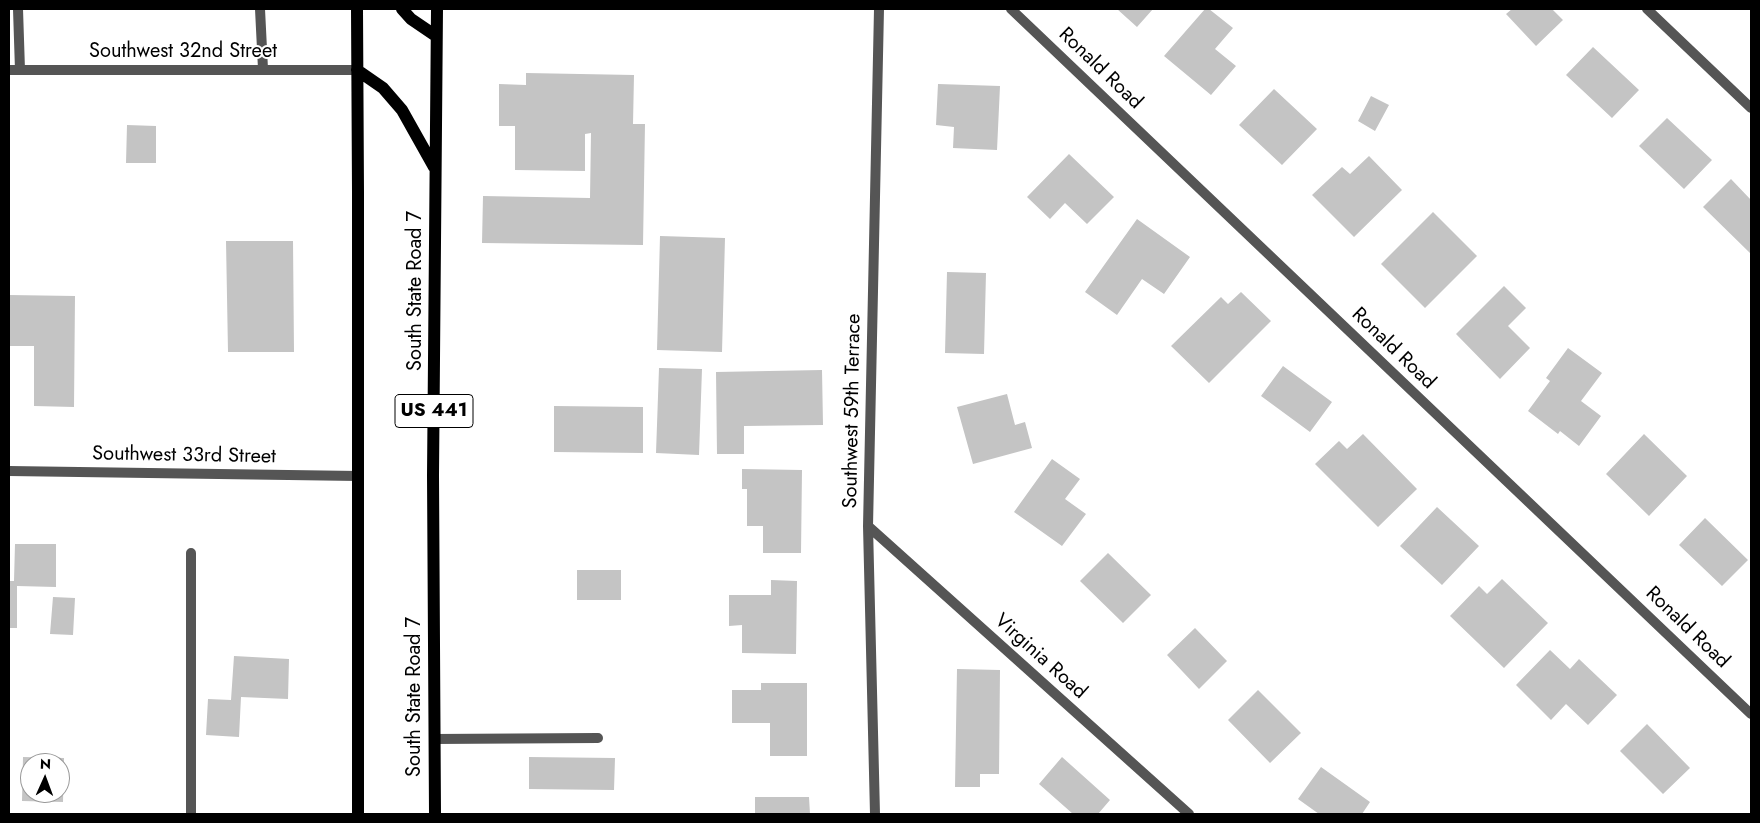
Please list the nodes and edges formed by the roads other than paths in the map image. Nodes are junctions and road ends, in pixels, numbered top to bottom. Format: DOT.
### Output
graph roads {
  1 [pos="18,9"];
  2 [pos="260,9"];
  3 [pos="356,9"];
  4 [pos="402,9"];
  5 [pos="437,9"];
  6 [pos="879,9"];
  7 [pos="1011,9"];
  8 [pos="1647,9"];
  9 [pos="436,36"];
  10 [pos="14,70"];
  11 [pos="263,70"];
  12 [pos="357,70"];
  13 [pos="1751,108"];
  14 [pos="435,169"];
  15 [pos="9,471"];
  16 [pos="358,476"];
  17 [pos="868,526"];
  18 [pos="191,553"];
  19 [pos="1751,714"];
  20 [pos="598,738"];
  21 [pos="434,739"];
  22 [pos="191,814"];
  23 [pos="358,814"];
  24 [pos="435,814"];
  25 [pos="875,814"];
  26 [pos="1189,814"];
  1 -- 10 [label="street"];
  2 -- 11 [label="street"];
  3 -- 12 [label="main road"];
  4 -- 9 [label="main road"];
  5 -- 9 [label="main road, South State Road 7 / US 441"];
  6 -- 17 [label="street, Southwest 59th Terrace"];
  7 -- 19 [label="street, Ronald Road"];
  8 -- 13 [label="street"];
  9 -- 14 [label="main road, South State Road 7 / US 441"];
  10 -- 11 [label="street, Southwest 32nd Street"];
  11 -- 12 [label="street, Southwest 32nd Street"];
  12 -- 14 [label="main road"];
  12 -- 16 [label="main road"];
  14 -- 21 [label="main road, South State Road 7 / US 441"];
  15 -- 16 [label="street, Southwest 33rd Street"];
  16 -- 23 [label="main road"];
  17 -- 25 [label="street, Southwest 59th Terrace"];
  17 -- 26 [label="street, Virginia Road"];
  18 -- 22 [label="street"];
  20 -- 21 [label="street"];
  21 -- 24 [label="main road, South State Road 7 / US 441"];
}
